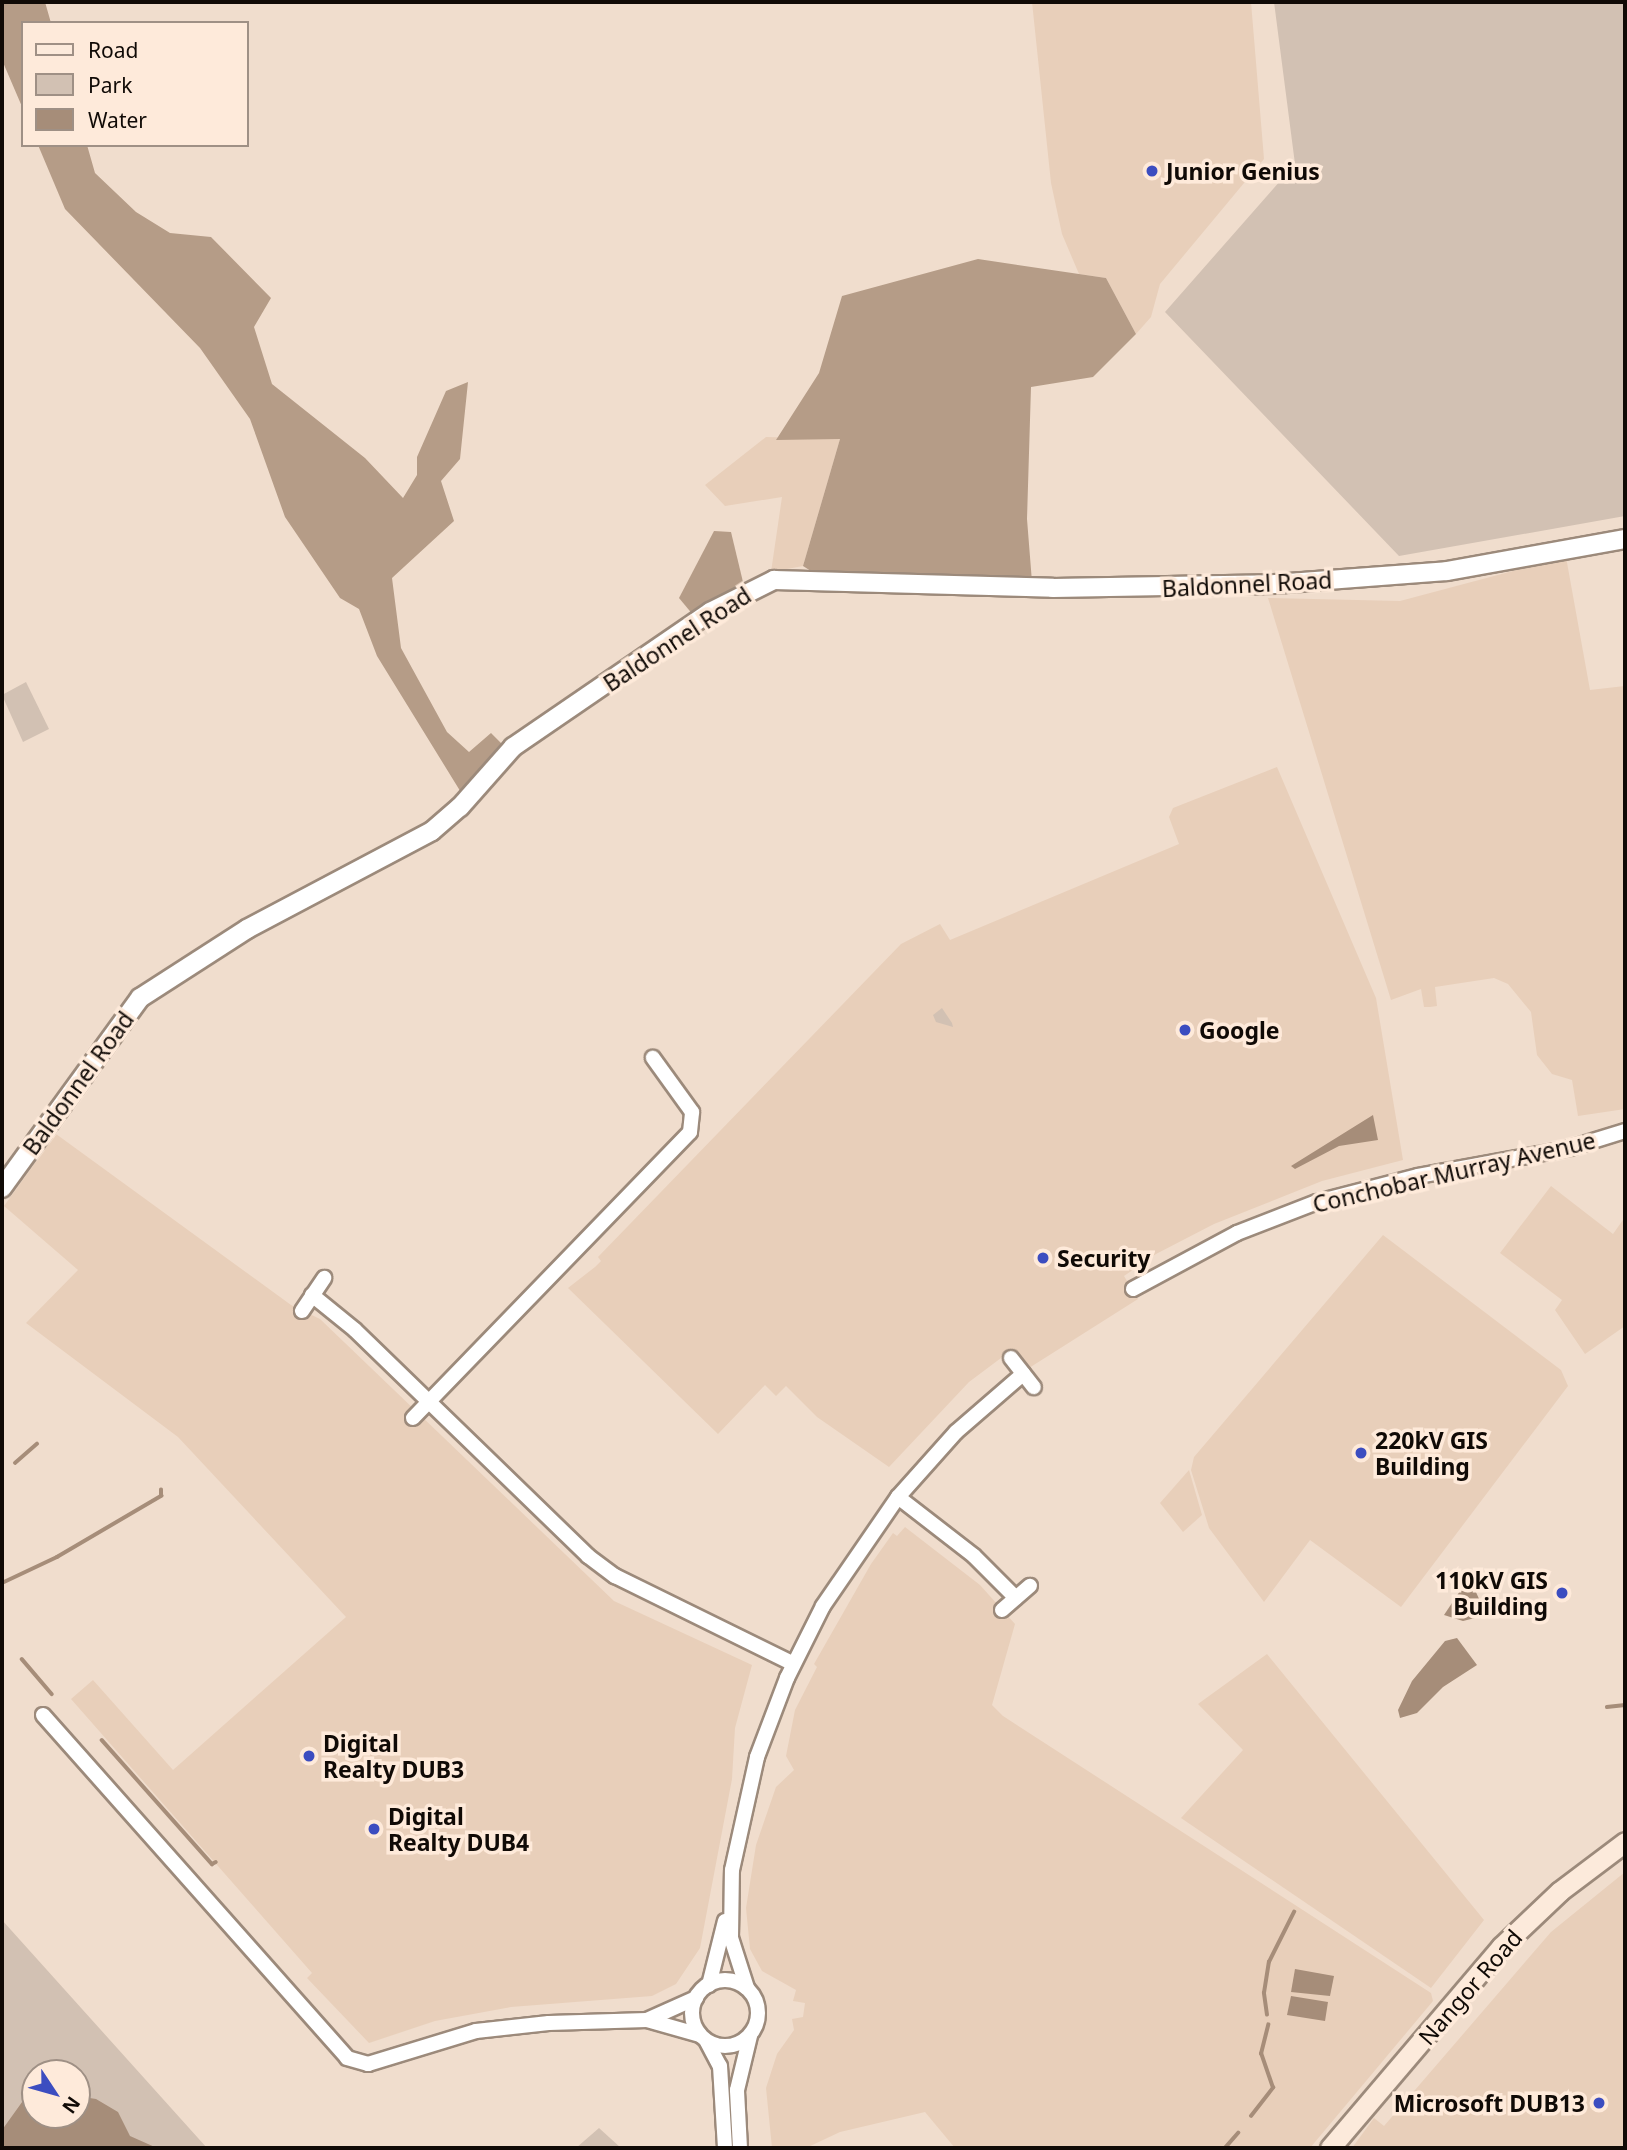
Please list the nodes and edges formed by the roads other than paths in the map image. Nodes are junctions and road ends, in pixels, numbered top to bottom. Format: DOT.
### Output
graph roads {
  1 [pos="1625,539"];
  2 [pos="653,1058"];
  3 [pos="1625,1131"];
  4 [pos="2,1188"];
  5 [pos="324,1278"];
  6 [pos="1133,1289"];
  7 [pos="312,1295"];
  8 [pos="302,1311"];
  9 [pos="1011,1358"];
  10 [pos="1023,1374"];
  11 [pos="1034,1387"];
  12 [pos="429,1401"];
  13 [pos="413,1418"];
  14 [pos="898,1497"];
  15 [pos="1030,1586"];
  16 [pos="1016,1598"];
  17 [pos="1002,1610"];
  18 [pos="794,1664"];
  19 [pos="43,1715"];
  20 [pos="1625,1842"];
  21 [pos="729,1909"];
  22 [pos="709,1985"];
  23 [pos="747,1988"];
  24 [pos="696,1998"];
  25 [pos="647,2020"];
  26 [pos="750,2035"];
  27 [pos="703,2037"];
  28 [pos="725,2148"];
  29 [pos="740,2148"];
  30 [pos="1331,2148"];
  1 -- 4 [label="street, Baldonnel Road"];
  2 -- 12 [label="street"];
  3 -- 6 [label="street, Conchobar Murray Avenue"];
  5 -- 7 [label="street"];
  7 -- 8 [label="street"];
  7 -- 12 [label="street"];
  9 -- 10 [label="street"];
  10 -- 11 [label="street"];
  10 -- 14 [label="street"];
  12 -- 13 [label="street"];
  12 -- 18 [label="street"];
  14 -- 16 [label="street"];
  14 -- 18 [label="street"];
  15 -- 16 [label="street"];
  16 -- 17 [label="street"];
  18 -- 21 [label="street"];
  19 -- 25 [label="street"];
  20 -- 30 [label="main road, Nangor Road"];
  21 -- 22 [label="street"];
  21 -- 23 [label="street"];
  22 -- 23 [label="street"];
  22 -- 24 [label="street"];
  23 -- 26 [label="street"];
  24 -- 25 [label="street"];
  24 -- 27 [label="street"];
  25 -- 27 [label="street"];
  26 -- 27 [label="street"];
  26 -- 29 [label="street"];
  27 -- 28 [label="street"];
}
